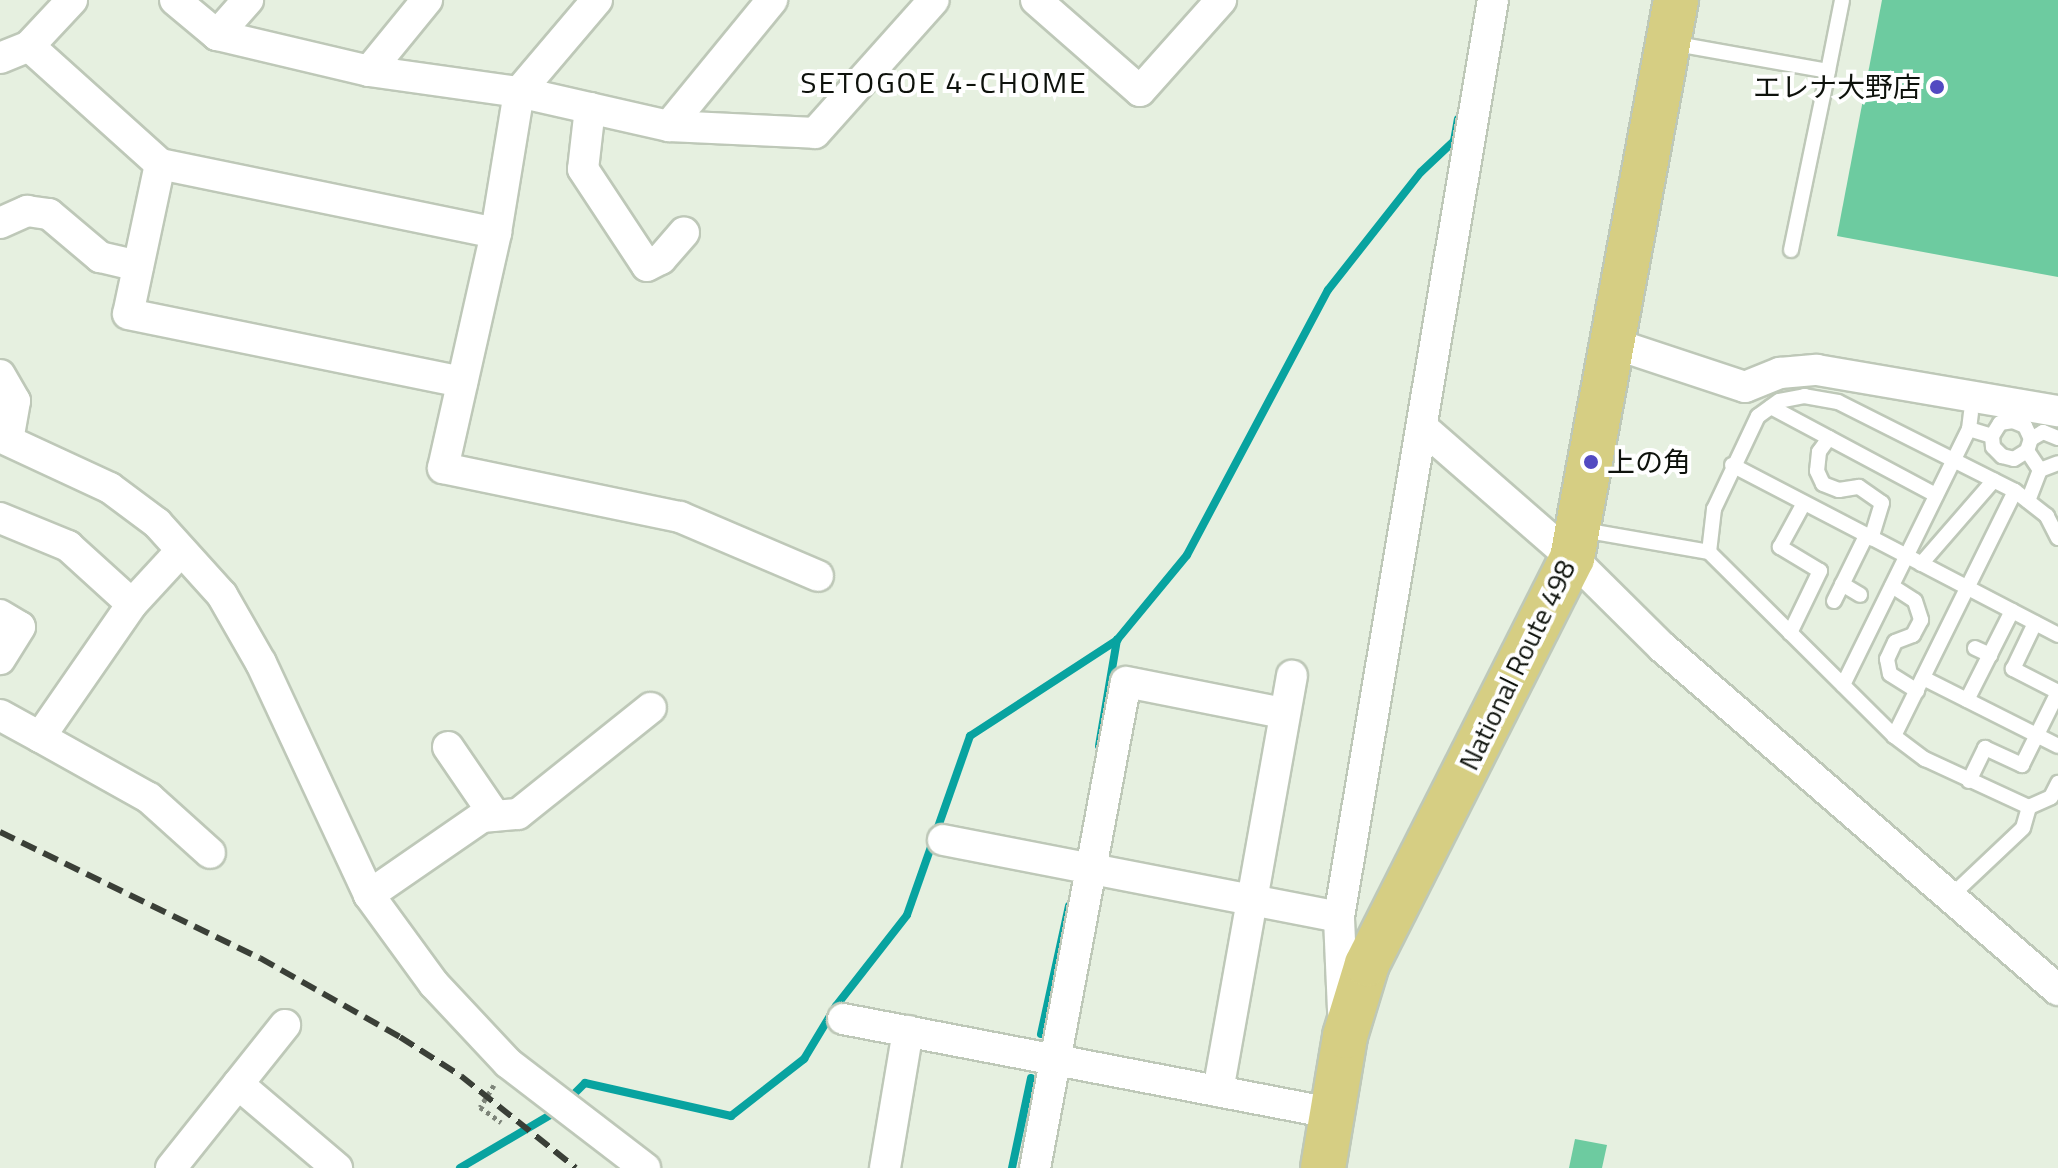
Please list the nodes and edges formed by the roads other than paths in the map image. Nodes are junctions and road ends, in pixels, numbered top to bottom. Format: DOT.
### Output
graph roads {
  1 [pos="72,0"];
  2 [pos="175,0"];
  3 [pos="248,0"];
  4 [pos="427,0"];
  5 [pos="597,0"];
  6 [pos="772,0"];
  7 [pos="934,0"];
  8 [pos="1036,0"];
  9 [pos="1221,0"];
  10 [pos="1676,0"];
  11 [pos="1842,0"];
  12 [pos="1490,12"];
  13 [pos="217,35"];
  14 [pos="1668,43"];
  15 [pos="29,46"];
  16 [pos="0,58"];
  17 [pos="369,71"];
  18 [pos="1828,71"];
  19 [pos="519,92"];
  20 [pos="590,108"];
  21 [pos="669,126"];
  22 [pos="160,164"];
  23 [pos="0,223"];
  24 [pos="496,233"];
  25 [pos="684,233"];
  26 [pos="1791,250"];
  27 [pos="138,266"];
  28 [pos="1612,343"];
  29 [pos="0,375"];
  30 [pos="462,382"];
  31 [pos="1771,407"];
  32 [pos="2058,411"];
  33 [pos="1971,413"];
  34 [pos="1423,428"];
  35 [pos="1969,429"];
  36 [pos="1992,436"];
  37 [pos="4,438"];
  38 [pos="1829,438"];
  39 [pos="2058,438"];
  40 [pos="2029,445"];
  41 [pos="1953,459"];
  42 [pos="2058,463"];
  43 [pos="1732,465"];
  44 [pos="2040,470"];
  45 [pos="1994,480"];
  46 [pos="2015,491"];
  47 [pos="1936,495"];
  48 [pos="2028,501"];
  49 [pos="1804,503"];
  50 [pos="0,518"];
  51 [pos="1869,537"];
  52 [pos="2058,538"];
  53 [pos="1575,543"];
  54 [pos="180,552"];
  55 [pos="1709,552"];
  56 [pos="1906,556"];
  57 [pos="1921,564"];
  58 [pos="818,576"];
  59 [pos="1842,584"];
  60 [pos="1892,586"];
  61 [pos="1968,588"];
  62 [pos="1860,595"];
  63 [pos="1834,601"];
  64 [pos="132,604"];
  65 [pos="2012,611"];
  66 [pos="0,615"];
  67 [pos="2035,623"];
  68 [pos="1790,633"];
  69 [pos="2058,635"];
  70 [pos="1975,648"];
  71 [pos="1990,655"];
  72 [pos="0,659"];
  73 [pos="1292,676"];
  74 [pos="1920,684"];
  75 [pos="1843,685"];
  76 [pos="1967,700"];
  77 [pos="651,708"];
  78 [pos="1282,713"];
  79 [pos="0,715"];
  80 [pos="2036,735"];
  81 [pos="1894,736"];
  82 [pos="40,737"];
  83 [pos="2058,746"];
  84 [pos="448,747"];
  85 [pos="1969,781"];
  86 [pos="2056,792"];
  87 [pos="2029,807"];
  88 [pos="495,816"];
  89 [pos="943,840"];
  90 [pos="210,853"];
  91 [pos="1093,869"];
  92 [pos="369,895"];
  93 [pos="1950,897"];
  94 [pos="1251,900"];
  95 [pos="1339,917"];
  96 [pos="2058,990"];
  97 [pos="843,1019"];
  98 [pos="285,1025"];
  99 [pos="908,1031"];
  100 [pos="1345,1036"];
  101 [pos="1053,1059"];
  102 [pos="238,1084"];
  103 [pos="1218,1091"];
  104 [pos="1332,1113"];
  105 [pos="171,1168"];
  106 [pos="337,1168"];
  107 [pos="645,1168"];
  108 [pos="885,1168"];
  109 [pos="1035,1168"];
  110 [pos="1323,1168"];
  1 -- 15 [label="street"];
  2 -- 13 [label="street"];
  3 -- 13 [label="street"];
  4 -- 17 [label="street"];
  5 -- 19 [label="street"];
  6 -- 21 [label="street"];
  7 -- 21 [label="street"];
  8 -- 9 [label="street"];
  10 -- 14 [label="highway, National Route 498"];
  11 -- 18 [label="lane"];
  12 -- 34 [label="street"];
  13 -- 17 [label="street"];
  14 -- 18 [label="lane"];
  14 -- 28 [label="highway, National Route 498"];
  15 -- 16 [label="street"];
  15 -- 22 [label="street"];
  17 -- 19 [label="street"];
  18 -- 26 [label="lane"];
  19 -- 20 [label="street"];
  19 -- 24 [label="street"];
  20 -- 21 [label="street"];
  20 -- 25 [label="street"];
  22 -- 24 [label="street"];
  22 -- 27 [label="street"];
  23 -- 27 [label="street"];
  24 -- 30 [label="street"];
  27 -- 30 [label="street"];
  28 -- 32 [label="street"];
  28 -- 53 [label="highway, National Route 498"];
  29 -- 37 [label="street"];
  30 -- 58 [label="street"];
  31 -- 38 [label="lane"];
  31 -- 41 [label="lane"];
  31 -- 43 [label="lane"];
  33 -- 35 [label="lane"];
  34 -- 53 [label="street"];
  34 -- 95 [label="street"];
  35 -- 36 [label="lane"];
  35 -- 41 [label="lane"];
  36 -- 40 [label="lane"];
  36 -- 40 [label="lane"];
  37 -- 54 [label="street"];
  38 -- 47 [label="lane"];
  38 -- 51 [label="lane"];
  39 -- 40 [label="lane"];
  40 -- 44 [label="lane"];
  41 -- 45 [label="lane"];
  41 -- 47 [label="lane"];
  42 -- 44 [label="lane"];
  43 -- 49 [label="lane"];
  43 -- 55 [label="lane"];
  44 -- 48 [label="lane"];
  45 -- 46 [label="lane"];
  45 -- 57 [label="lane"];
  46 -- 48 [label="lane"];
  46 -- 61 [label="lane"];
  47 -- 56 [label="lane"];
  48 -- 52 [label="lane"];
  49 -- 51 [label="lane"];
  49 -- 68 [label="lane"];
  50 -- 64 [label="street"];
  51 -- 56 [label="lane"];
  51 -- 59 [label="lane"];
  53 -- 55 [label="lane"];
  53 -- 93 [label="street"];
  53 -- 100 [label="highway, National Route 498"];
  54 -- 64 [label="street"];
  54 -- 92 [label="street"];
  55 -- 68 [label="lane"];
  56 -- 57 [label="lane"];
  56 -- 60 [label="lane"];
  57 -- 61 [label="lane"];
  59 -- 62 [label="lane"];
  59 -- 63 [label="lane"];
  60 -- 74 [label="lane"];
  60 -- 75 [label="lane"];
  61 -- 65 [label="lane"];
  61 -- 74 [label="lane"];
  64 -- 82 [label="street"];
  65 -- 67 [label="lane"];
  65 -- 71 [label="lane"];
  66 -- 72 [label="street"];
  67 -- 69 [label="lane"];
  67 -- 80 [label="lane"];
  68 -- 75 [label="lane"];
  70 -- 71 [label="lane"];
  71 -- 76 [label="lane"];
  73 -- 78 [label="street"];
  74 -- 76 [label="lane"];
  74 -- 81 [label="lane"];
  75 -- 81 [label="lane"];
  76 -- 80 [label="lane"];
  77 -- 88 [label="street"];
  78 -- 91 [label="street"];
  78 -- 94 [label="street"];
  79 -- 82 [label="street"];
  80 -- 83 [label="lane"];
  80 -- 85 [label="lane"];
  81 -- 85 [label="lane"];
  82 -- 90 [label="street"];
  84 -- 88 [label="street"];
  85 -- 87 [label="lane"];
  86 -- 87 [label="lane"];
  87 -- 93 [label="lane"];
  88 -- 92 [label="street"];
  89 -- 91 [label="street"];
  91 -- 94 [label="street"];
  91 -- 101 [label="street"];
  92 -- 107 [label="street"];
  93 -- 96 [label="street"];
  94 -- 95 [label="street"];
  94 -- 103 [label="street"];
  95 -- 100 [label="street"];
  97 -- 99 [label="street"];
  98 -- 102 [label="street"];
  99 -- 101 [label="street"];
  99 -- 108 [label="street"];
  100 -- 104 [label="highway, National Route 498"];
  101 -- 103 [label="street"];
  101 -- 109 [label="street"];
  102 -- 105 [label="street"];
  102 -- 106 [label="street"];
  103 -- 104 [label="street"];
  104 -- 110 [label="highway, National Route 498"];
}
